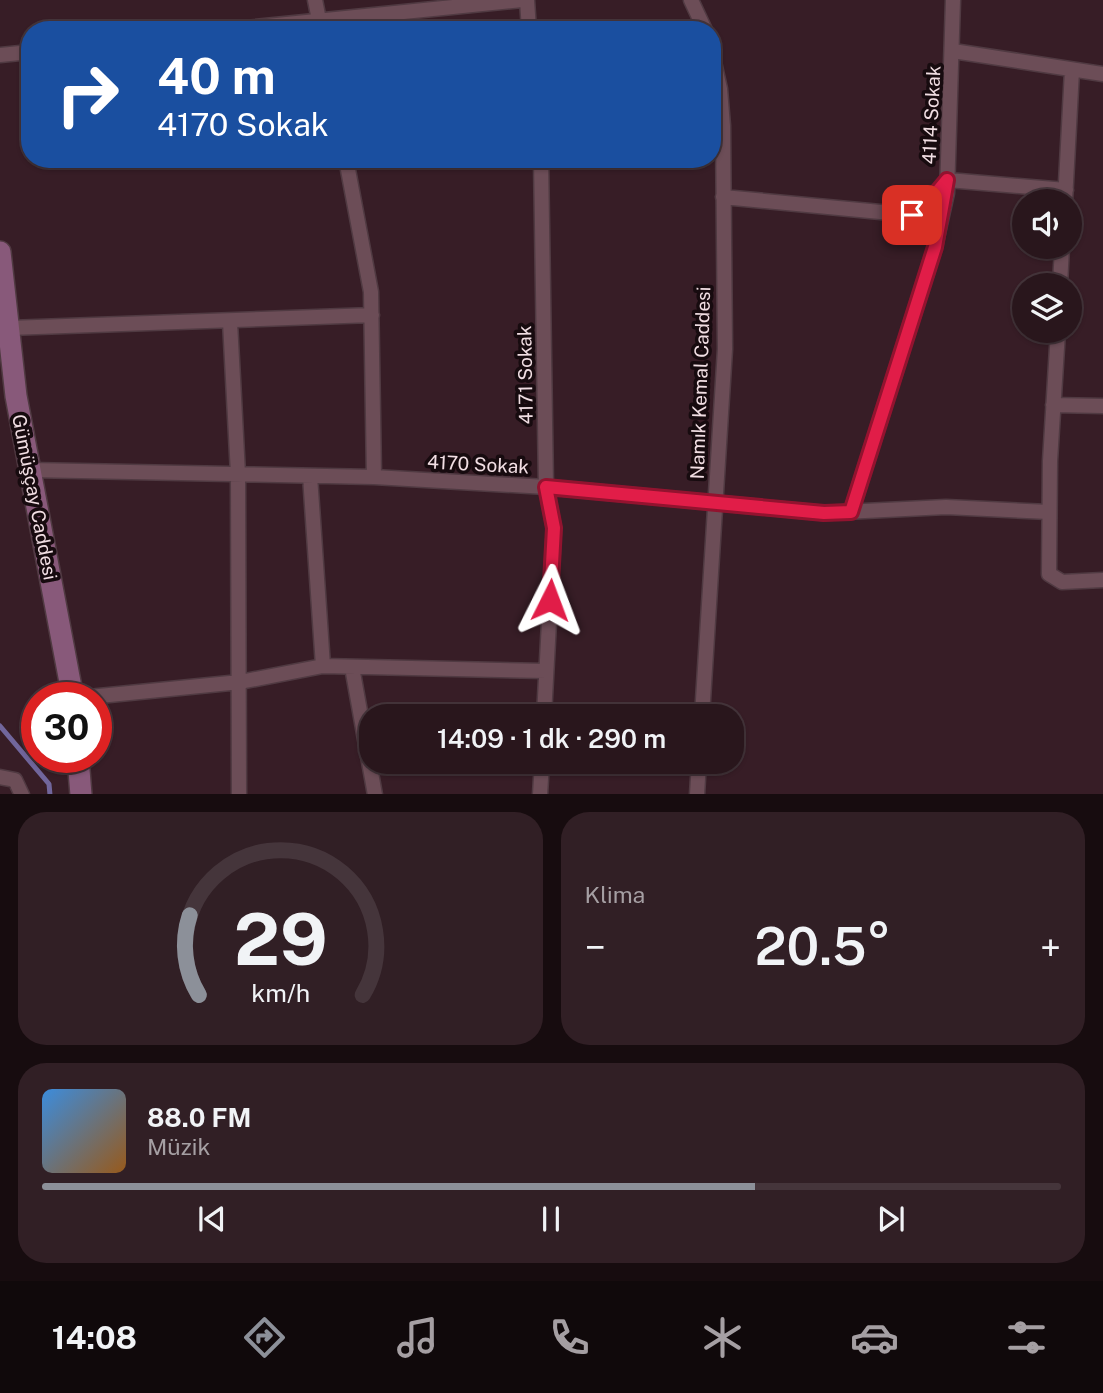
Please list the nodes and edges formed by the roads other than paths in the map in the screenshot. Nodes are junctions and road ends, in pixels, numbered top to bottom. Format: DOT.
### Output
graph roads {
  1 [pos="315,0"];
  2 [pos="524,0"];
  3 [pos="691,0"];
  4 [pos="953,0"];
  5 [pos="319,21"];
  6 [pos="346,21"];
  7 [pos="528,21"];
  8 [pos="701,21"];
  9 [pos="953,51"];
  10 [pos="21,53"];
  11 [pos="0,55"];
  12 [pos="1072,70"];
  13 [pos="1103,74"];
  14 [pos="721,125"];
  15 [pos="348,168"];
  16 [pos="541,168"];
  17 [pos="947,180"];
  18 [pos="1018,189"];
  19 [pos="1065,189"];
  20 [pos="723,197"];
  21 [pos="0,252"];
  22 [pos="372,315"];
  23 [pos="230,322"];
  24 [pos="9,328"];
  25 [pos="1057,343"];
  26 [pos="1053,404"];
  27 [pos="1103,406"];
  28 [pos="30,470"];
  29 [pos="238,474"];
  30 [pos="310,475"];
  31 [pos="374,477"];
  32 [pos="546,487"];
  33 [pos="714,504"];
  34 [pos="851,512"];
  35 [pos="1049,512"];
  36 [pos="1103,580"];
  37 [pos="323,666"];
  38 [pos="352,667"];
  39 [pos="546,671"];
  40 [pos="70,682"];
  41 [pos="240,682"];
  42 [pos="112,695"];
  43 [pos="545,704"];
  44 [pos="703,704"];
  45 [pos="79,773"];
  46 [pos="541,774"];
  47 [pos="698,774"];
  48 [pos="0,778"];
  49 [pos="22,794"];
  50 [pos="81,794"];
  51 [pos="239,794"];
  52 [pos="375,794"];
  53 [pos="540,794"];
  54 [pos="697,794"];
  1 -- 5 [label="street"];
  2 -- 6 [label="street"];
  2 -- 7 [label="street"];
  3 -- 8 [label="street"];
  4 -- 9 [label="street, 4114 Sokak"];
  9 -- 12 [label="street"];
  9 -- 17 [label="street, 4114 Sokak"];
  10 -- 11 [label="street"];
  12 -- 13 [label="street"];
  12 -- 19 [label="street"];
  14 -- 20 [label="street, Namık Kemal Caddesi"];
  15 -- 22 [label="street"];
  16 -- 32 [label="street, 4171 Sokak"];
  17 -- 18 [label="street"];
  17 -- 20 [label="street"];
  17 -- 34 [label="street, 4114 Sokak"];
  20 -- 33 [label="street, Namık Kemal Caddesi"];
  21 -- 24 [label="street, Gümüşçay Caddesi"];
  22 -- 23 [label="street"];
  22 -- 31 [label="street"];
  23 -- 24 [label="street"];
  23 -- 29 [label="street"];
  24 -- 28 [label="street, Gümüşçay Caddesi"];
  25 -- 26 [label="street"];
  26 -- 27 [label="street"];
  26 -- 35 [label="street"];
  28 -- 29 [label="street, 4170 Sokak"];
  28 -- 40 [label="street, Gümüşçay Caddesi"];
  29 -- 30 [label="street, 4170 Sokak"];
  29 -- 41 [label="street"];
  30 -- 31 [label="street, 4170 Sokak"];
  30 -- 37 [label="street"];
  31 -- 32 [label="street, 4170 Sokak"];
  32 -- 33 [label="street, 4170 Sokak"];
  32 -- 39 [label="street, 4171 Sokak"];
  33 -- 34 [label="street, 4170 Sokak"];
  33 -- 44 [label="street, Namık Kemal Caddesi"];
  34 -- 35 [label="street, 4170 Sokak"];
  35 -- 36 [label="street"];
  37 -- 38 [label="street"];
  37 -- 41 [label="street"];
  38 -- 39 [label="street"];
  38 -- 52 [label="street"];
  39 -- 43 [label="street, 4171 Sokak"];
  41 -- 42 [label="street"];
  41 -- 51 [label="street"];
  45 -- 50 [label="street"];
  46 -- 53 [label="street"];
  47 -- 54 [label="street"];
  48 -- 49 [label="street"];
}
